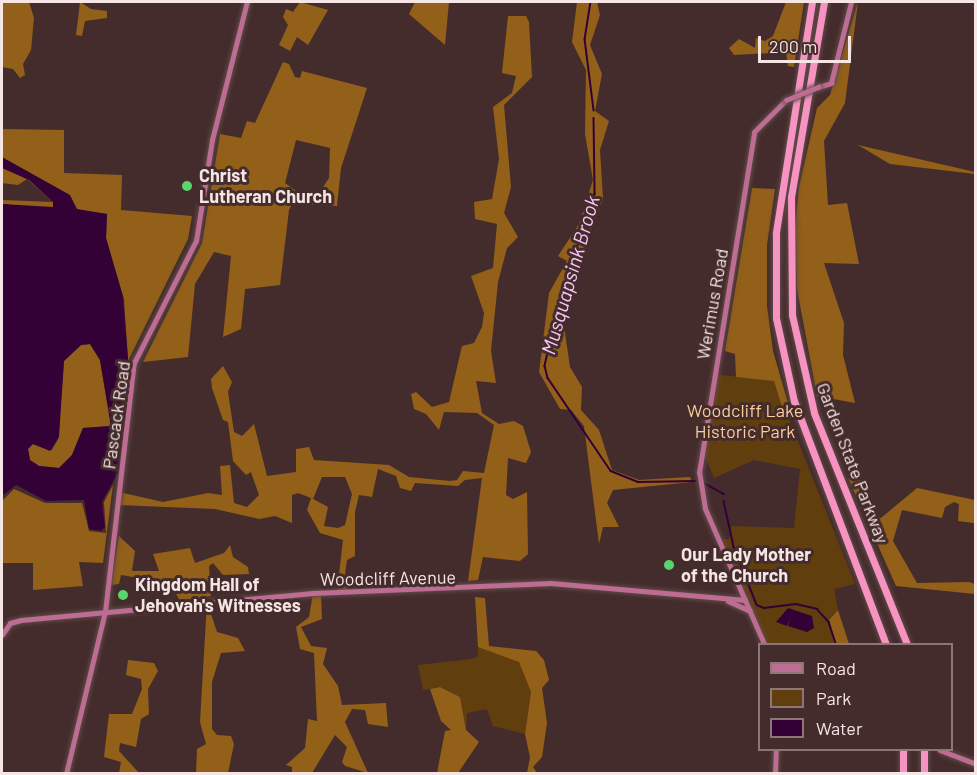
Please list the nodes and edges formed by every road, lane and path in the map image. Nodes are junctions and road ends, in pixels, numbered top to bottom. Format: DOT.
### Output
graph roads {
  1 [pos="247,2"];
  2 [pos="812,2"];
  3 [pos="824,2"];
  4 [pos="851,2"];
  5 [pos="733,574"];
  6 [pos="723,598"];
  7 [pos="730,599"];
  8 [pos="746,600"];
  9 [pos="751,611"];
  10 [pos="105,612"];
  11 [pos="2,635"];
  12 [pos="763,643"];
  13 [pos="885,643"];
  14 [pos="906,643"];
  15 [pos="776,751"];
  16 [pos="903,751"];
  17 [pos="924,751"];
  18 [pos="942,751"];
  19 [pos="975,764"];
  20 [pos="66,774"];
  21 [pos="775,774"];
  22 [pos="903,774"];
  23 [pos="924,774"];
  1 -- 10 [label="main road, Pascack Road"];
  2 -- 13 [label="highway, Garden State Parkway"];
  3 -- 14 [label="highway, Garden State Parkway"];
  4 -- 5 [label="main road, Werimus Road, bridge"];
  5 -- 7 [label="main road"];
  5 -- 8 [label="main road, Werimus Road"];
  6 -- 7 [label="main road, Woodcliff Avenue"];
  6 -- 9 [label="main road"];
  6 -- 10 [label="main road, Woodcliff Avenue"];
  7 -- 8 [label="main road, Woodcliff Avenue"];
  8 -- 9 [label="main road, Werimus Road"];
  9 -- 12 [label="main road, Werimus Road"];
  10 -- 11 [label="main road, Woodcliff Avenue"];
  10 -- 20 [label="main road, Pascack Road"];
  15 -- 21 [label="main road"];
  16 -- 22 [label="highway"];
  17 -- 23 [label="highway"];
  18 -- 19 [label="main road"];
}
